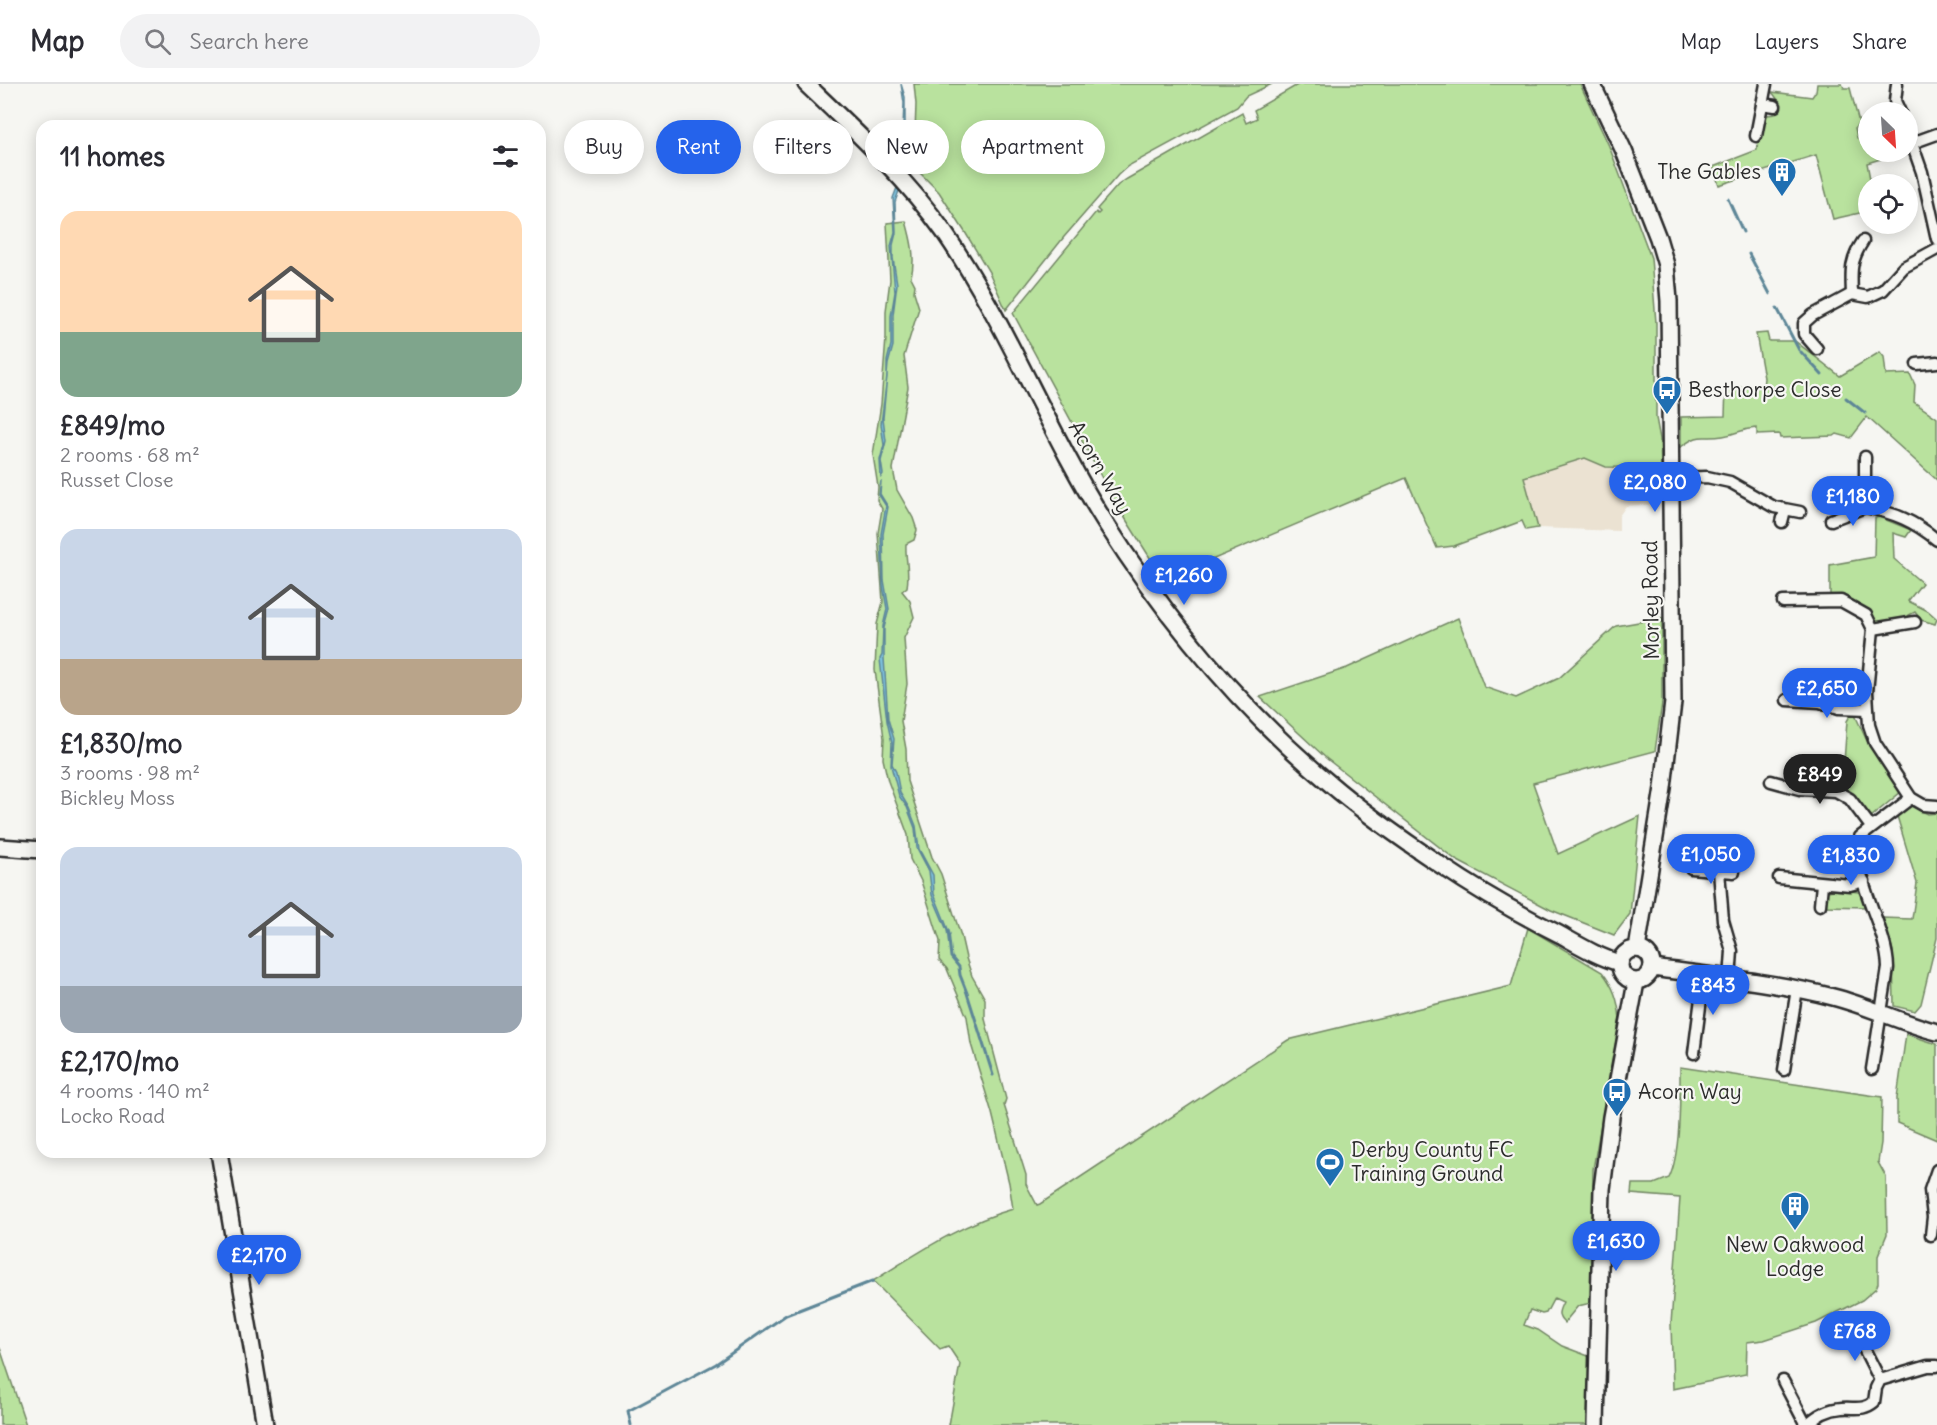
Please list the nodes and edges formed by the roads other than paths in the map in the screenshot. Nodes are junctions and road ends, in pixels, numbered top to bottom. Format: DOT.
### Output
graph roads {
  1 [pos="806,84"];
  2 [pos="1592,84"];
  3 [pos="1766,84"];
  4 [pos="1897,84"];
  5 [pos="1895,102"];
  6 [pos="1762,104"];
  7 [pos="1775,106"];
  8 [pos="1937,134"];
  9 [pos="1756,136"];
  10 [pos="1918,142"];
  11 [pos="1918,161"];
  12 [pos="1937,239"];
  13 [pos="1863,241"];
  14 [pos="1937,249"];
  15 [pos="1852,294"];
  16 [pos="1817,349"];
  17 [pos="1937,362"];
  18 [pos="1917,364"];
  19 [pos="1864,457"];
  20 [pos="1671,478"];
  21 [pos="1865,507"];
  22 [pos="1785,510"];
  23 [pos="1800,512"];
  24 [pos="1831,520"];
  25 [pos="1782,522"];
  26 [pos="1937,540"];
  27 [pos="1783,602"];
  28 [pos="1915,622"];
  29 [pos="1873,628"];
  30 [pos="1787,700"];
  31 [pos="1868,708"];
  32 [pos="1771,781"];
  33 [pos="1911,798"];
  34 [pos="1937,806"];
  35 [pos="1871,827"];
  36 [pos="0,847"];
  37 [pos="36,850"];
  38 [pos="1691,868"];
  39 [pos="1719,871"];
  40 [pos="1734,873"];
  41 [pos="1779,878"];
  42 [pos="1864,881"];
  43 [pos="1822,884"];
  44 [pos="1820,905"];
  45 [pos="1637,949"];
  46 [pos="1620,963"];
  47 [pos="1652,968"];
  48 [pos="1704,975"];
  49 [pos="1730,979"];
  50 [pos="1636,982"];
  51 [pos="1797,989"];
  52 [pos="1880,1012"];
  53 [pos="1937,1032"];
  54 [pos="1694,1053"];
  55 [pos="1872,1069"];
  56 [pos="1784,1070"];
  57 [pos="220,1158"];
  58 [pos="1937,1170"];
  59 [pos="1931,1235"];
  60 [pos="1855,1331"];
  61 [pos="1937,1366"];
  62 [pos="1880,1380"];
  63 [pos="1783,1381"];
  64 [pos="265,1425"];
  65 [pos="1596,1425"];
  66 [pos="1807,1425"];
  1 -- 46 [label="street, Acorn Way"];
  2 -- 20 [label="street, Morley Road"];
  3 -- 6 [label="street"];
  4 -- 5 [label="street"];
  6 -- 7 [label="street"];
  6 -- 9 [label="street"];
  8 -- 10 [label="street"];
  11 -- 12 [label="street"];
  13 -- 15 [label="street"];
  14 -- 15 [label="street"];
  15 -- 16 [label="street"];
  17 -- 18 [label="street"];
  19 -- 21 [label="street"];
  20 -- 22 [label="street"];
  20 -- 45 [label="street, Morley Road"];
  21 -- 24 [label="street"];
  21 -- 26 [label="street"];
  22 -- 23 [label="street"];
  22 -- 25 [label="street"];
  27 -- 29 [label="street"];
  28 -- 29 [label="street"];
  29 -- 31 [label="street"];
  30 -- 31 [label="street"];
  31 -- 33 [label="street"];
  32 -- 35 [label="street"];
  33 -- 34 [label="street"];
  33 -- 35 [label="street"];
  35 -- 42 [label="street"];
  36 -- 37 [label="street"];
  38 -- 39 [label="street"];
  39 -- 40 [label="street"];
  39 -- 49 [label="street"];
  41 -- 43 [label="street"];
  42 -- 43 [label="street"];
  42 -- 52 [label="street"];
  43 -- 44 [label="street"];
  45 -- 46 [label="street"];
  45 -- 47 [label="street"];
  46 -- 50 [label="street"];
  47 -- 48 [label="street"];
  47 -- 50 [label="street"];
  48 -- 49 [label="street"];
  48 -- 54 [label="street"];
  49 -- 51 [label="street"];
  50 -- 65 [label="street"];
  51 -- 52 [label="street"];
  51 -- 56 [label="street"];
  52 -- 53 [label="street"];
  52 -- 55 [label="street"];
  57 -- 64 [label="street"];
  58 -- 59 [label="street"];
  60 -- 62 [label="street"];
  61 -- 62 [label="street"];
  62 -- 66 [label="street"];
  63 -- 66 [label="street"];
}
